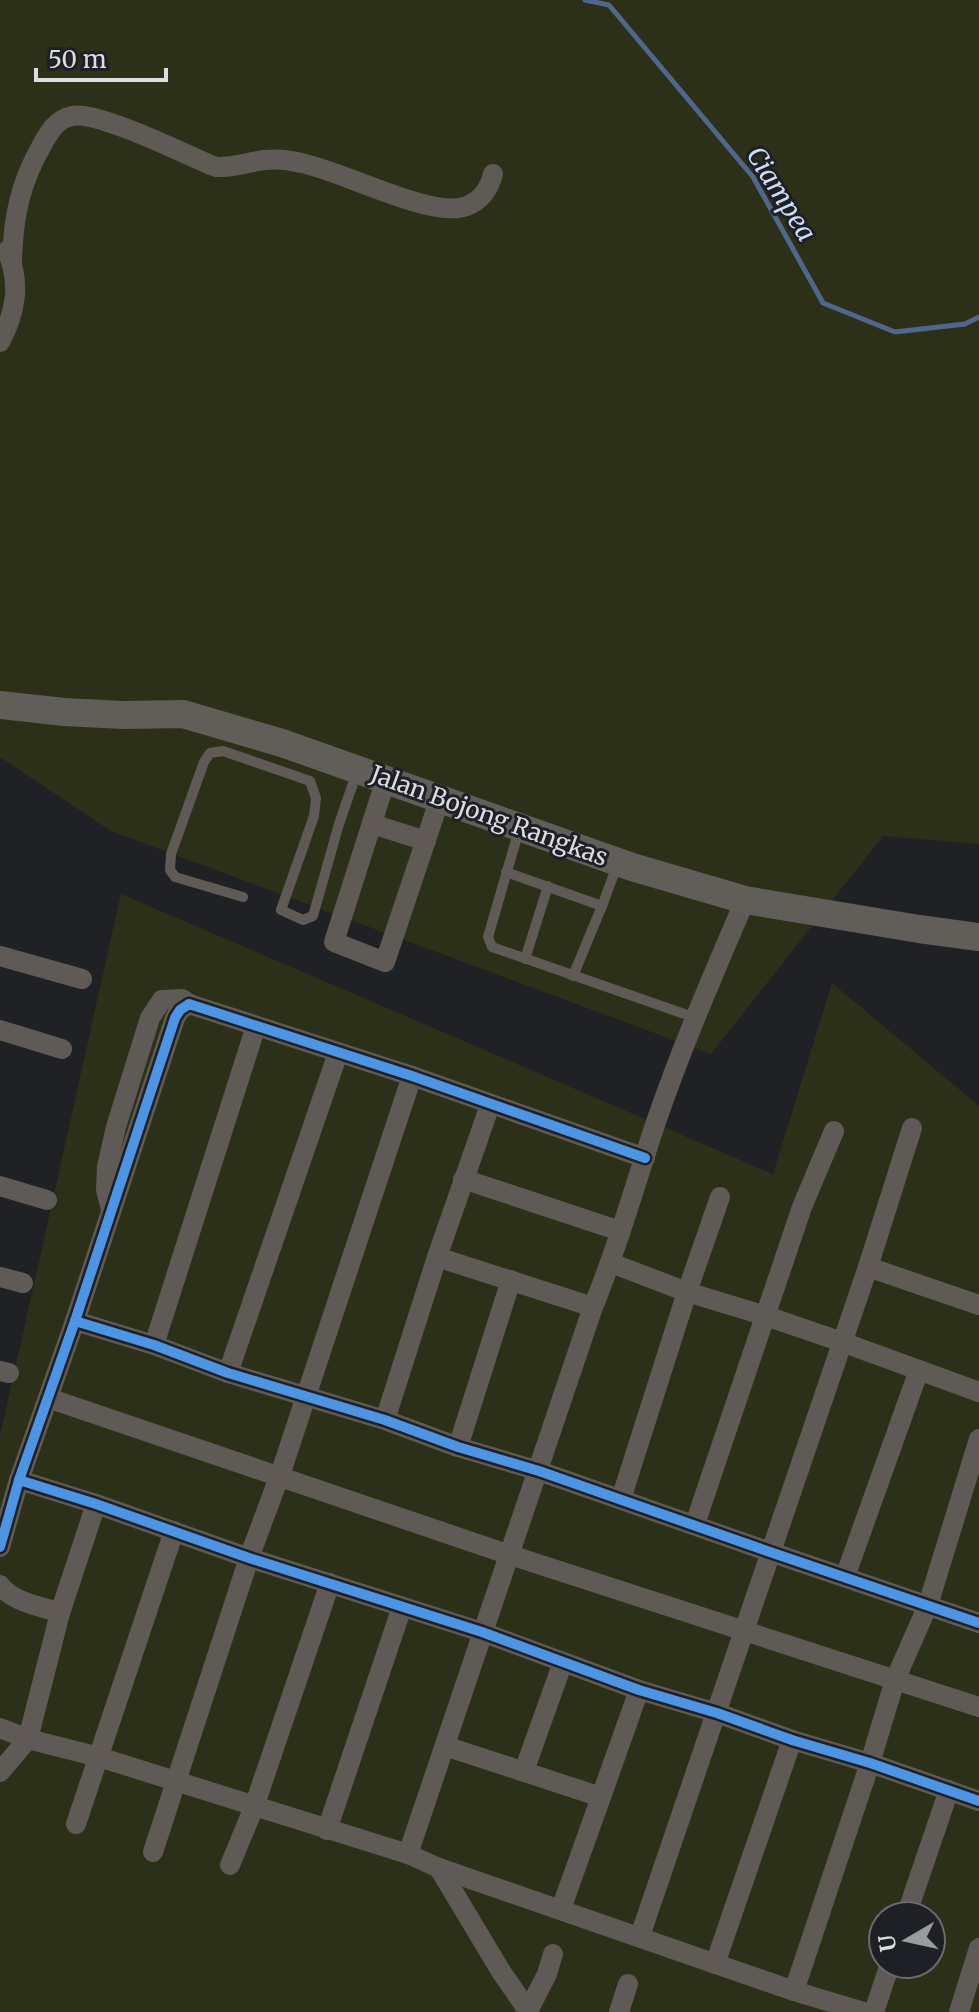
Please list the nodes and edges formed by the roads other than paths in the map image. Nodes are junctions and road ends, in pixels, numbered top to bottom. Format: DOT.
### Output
graph roads {
  1 [pos="493,174"];
  2 [pos="0,234"];
  3 [pos="12,262"];
  4 [pos="0,342"];
  5 [pos="0,705"];
  6 [pos="358,769"];
  7 [pos="386,779"];
  8 [pos="440,798"];
  9 [pos="372,824"];
  10 [pos="520,827"];
  11 [pos="426,841"];
  12 [pos="619,862"];
  13 [pos="506,872"];
  14 [pos="548,886"];
  15 [pos="243,897"];
  16 [pos="745,900"];
  17 [pos="602,906"];
  18 [pos="979,937"];
  19 [pos="0,956"];
  20 [pos="525,959"];
  21 [pos="573,976"];
  22 [pos="82,979"];
  23 [pos="696,1018"];
  24 [pos="256,1026"];
  25 [pos="0,1030"];
  26 [pos="62,1049"];
  27 [pos="338,1053"];
  28 [pos="412,1076"];
  29 [pos="490,1105"];
  30 [pos="912,1128"];
  31 [pos="834,1131"];
  32 [pos="645,1158"];
  33 [pos="463,1179"];
  34 [pos="0,1186"];
  35 [pos="720,1197"];
  36 [pos="47,1200"];
  37 [pos="620,1231"];
  38 [pos="437,1257"];
  39 [pos="611,1263"];
  40 [pos="868,1267"];
  41 [pos="0,1277"];
  42 [pos="511,1280"];
  43 [pos="23,1283"];
  44 [pos="687,1292"];
  45 [pos="979,1305"];
  46 [pos="593,1307"];
  47 [pos="766,1316"];
  48 [pos="75,1321"];
  49 [pos="842,1342"];
  50 [pos="154,1345"];
  51 [pos="919,1370"];
  52 [pos="228,1373"];
  53 [pos="979,1392"];
  54 [pos="306,1396"];
  55 [pos="48,1398"];
  56 [pos="385,1420"];
  57 [pos="979,1439"];
  58 [pos="458,1447"];
  59 [pos="539,1471"];
  60 [pos="278,1478"];
  61 [pos="19,1480"];
  62 [pos="621,1499"];
  63 [pos="96,1504"];
  64 [pos="695,1524"];
  65 [pos="174,1531"];
  66 [pos="0,1547"];
  67 [pos="770,1552"];
  68 [pos="510,1555"];
  69 [pos="249,1558"];
  70 [pos="845,1577"];
  71 [pos="330,1583"];
  72 [pos="0,1585"];
  73 [pos="928,1605"];
  74 [pos="402,1607"];
  75 [pos="60,1613"];
  76 [pos="979,1623"];
  77 [pos="745,1631"];
  78 [pos="482,1632"];
  79 [pos="563,1662"];
  80 [pos="895,1680"];
  81 [pos="639,1690"];
  82 [pos="979,1707"];
  83 [pos="717,1713"];
  84 [pos="0,1728"];
  85 [pos="28,1739"];
  86 [pos="792,1740"];
  87 [pos="445,1746"];
  88 [pos="99,1757"];
  89 [pos="870,1763"];
  90 [pos="524,1771"];
  91 [pos="0,1772"];
  92 [pos="176,1781"];
  93 [pos="949,1790"];
  94 [pos="601,1797"];
  95 [pos="979,1801"];
  96 [pos="254,1807"];
  97 [pos="76,1824"];
  98 [pos="327,1830"];
  99 [pos="153,1852"];
  100 [pos="408,1854"];
  101 [pos="230,1865"];
  102 [pos="439,1868"];
  103 [pos="911,1900"];
  104 [pos="561,1909"];
  105 [pos="640,1936"];
  106 [pos="979,1948"];
  107 [pos="553,1954"];
  108 [pos="715,1964"];
  109 [pos="885,1980"];
  110 [pos="628,1984"];
  111 [pos="794,1991"];
  112 [pos="528,2011"];
  113 [pos="619,2012"];
  114 [pos="864,2012"];
  115 [pos="874,2012"];
  116 [pos="959,2012"];
  1 -- 3 [label="street"];
  2 -- 3 [label="street"];
  3 -- 4 [label="street"];
  5 -- 6 [label="main road, Jalan Bojong Rangkas"];
  6 -- 7 [label="main road, Jalan Bojong Rangkas"];
  6 -- 15 [label="lane"];
  7 -- 8 [label="main road, Jalan Bojong Rangkas"];
  7 -- 9 [label="street"];
  8 -- 10 [label="main road, Jalan Bojong Rangkas"];
  8 -- 11 [label="street"];
  9 -- 11 [label="street"];
  9 -- 11 [label="street"];
  10 -- 12 [label="main road, Jalan Bojong Rangkas"];
  10 -- 13 [label="lane"];
  12 -- 16 [label="main road, Jalan Bojong Rangkas"];
  12 -- 17 [label="lane"];
  13 -- 14 [label="lane"];
  13 -- 20 [label="lane"];
  14 -- 17 [label="lane"];
  14 -- 20 [label="lane"];
  16 -- 18 [label="main road, Jalan Bojong Rangkas"];
  16 -- 23 [label="street"];
  17 -- 21 [label="lane"];
  19 -- 22 [label="street"];
  20 -- 21 [label="lane"];
  21 -- 23 [label="lane"];
  23 -- 32 [label="street"];
  24 -- 27 [label="street"];
  24 -- 48 [label="street"];
  24 -- 50 [label="street"];
  25 -- 26 [label="street"];
  27 -- 28 [label="street"];
  27 -- 52 [label="street"];
  28 -- 29 [label="street"];
  28 -- 54 [label="street"];
  29 -- 32 [label="street"];
  29 -- 33 [label="street"];
  30 -- 40 [label="street"];
  31 -- 47 [label="street"];
  32 -- 37 [label="street"];
  33 -- 37 [label="street"];
  33 -- 38 [label="street"];
  34 -- 36 [label="street"];
  35 -- 44 [label="street"];
  37 -- 39 [label="street"];
  38 -- 42 [label="street"];
  38 -- 56 [label="street"];
  39 -- 44 [label="street"];
  39 -- 46 [label="street"];
  40 -- 45 [label="street"];
  40 -- 49 [label="street"];
  41 -- 43 [label="street"];
  42 -- 46 [label="street"];
  42 -- 58 [label="street"];
  44 -- 47 [label="street"];
  44 -- 62 [label="street"];
  46 -- 59 [label="street"];
  47 -- 49 [label="street"];
  47 -- 64 [label="street"];
  48 -- 50 [label="street"];
  48 -- 55 [label="street"];
  49 -- 51 [label="street"];
  49 -- 67 [label="street"];
  50 -- 52 [label="street"];
  51 -- 53 [label="street"];
  51 -- 70 [label="street"];
  52 -- 54 [label="street"];
  54 -- 56 [label="street"];
  54 -- 60 [label="street"];
  55 -- 60 [label="street"];
  55 -- 61 [label="street"];
  56 -- 58 [label="street"];
  57 -- 73 [label="street"];
  58 -- 59 [label="street"];
  59 -- 62 [label="street"];
  59 -- 68 [label="street"];
  60 -- 68 [label="street"];
  60 -- 69 [label="street"];
  61 -- 63 [label="street"];
  61 -- 66 [label="street"];
  62 -- 64 [label="street"];
  63 -- 65 [label="street"];
  63 -- 75 [label="street"];
  64 -- 67 [label="street"];
  65 -- 69 [label="street"];
  65 -- 88 [label="street"];
  67 -- 70 [label="street"];
  67 -- 77 [label="street"];
  68 -- 77 [label="street"];
  68 -- 78 [label="street"];
  69 -- 71 [label="street"];
  69 -- 92 [label="street"];
  70 -- 73 [label="street"];
  71 -- 74 [label="street"];
  71 -- 96 [label="street"];
  72 -- 75 [label="street"];
  73 -- 76 [label="street"];
  73 -- 80 [label="street"];
  74 -- 78 [label="street"];
  74 -- 98 [label="street"];
  75 -- 85 [label="street"];
  77 -- 80 [label="street"];
  77 -- 83 [label="street"];
  78 -- 79 [label="street"];
  78 -- 87 [label="street"];
  79 -- 81 [label="street"];
  79 -- 90 [label="street"];
  80 -- 82 [label="street"];
  80 -- 89 [label="street"];
  81 -- 83 [label="street"];
  81 -- 94 [label="street"];
  83 -- 86 [label="street"];
  83 -- 105 [label="street"];
  84 -- 85 [label="street"];
  85 -- 88 [label="street"];
  85 -- 91 [label="street"];
  86 -- 89 [label="street"];
  86 -- 108 [label="street"];
  87 -- 90 [label="street"];
  87 -- 100 [label="street"];
  88 -- 92 [label="street"];
  88 -- 97 [label="street"];
  89 -- 93 [label="street"];
  89 -- 111 [label="street"];
  90 -- 94 [label="street"];
  92 -- 96 [label="street"];
  92 -- 99 [label="street"];
  93 -- 95 [label="street"];
  93 -- 103 [label="street"];
  94 -- 104 [label="street"];
  96 -- 98 [label="street"];
  96 -- 101 [label="street"];
  98 -- 100 [label="street"];
  100 -- 102 [label="street"];
  102 -- 104 [label="street"];
  102 -- 112 [label="street"];
  104 -- 105 [label="street"];
  105 -- 108 [label="street"];
  106 -- 116 [label="street"];
  107 -- 112 [label="street"];
  108 -- 111 [label="street"];
  109 -- 115 [label="street"];
  110 -- 113 [label="street"];
  111 -- 114 [label="street"];
}
